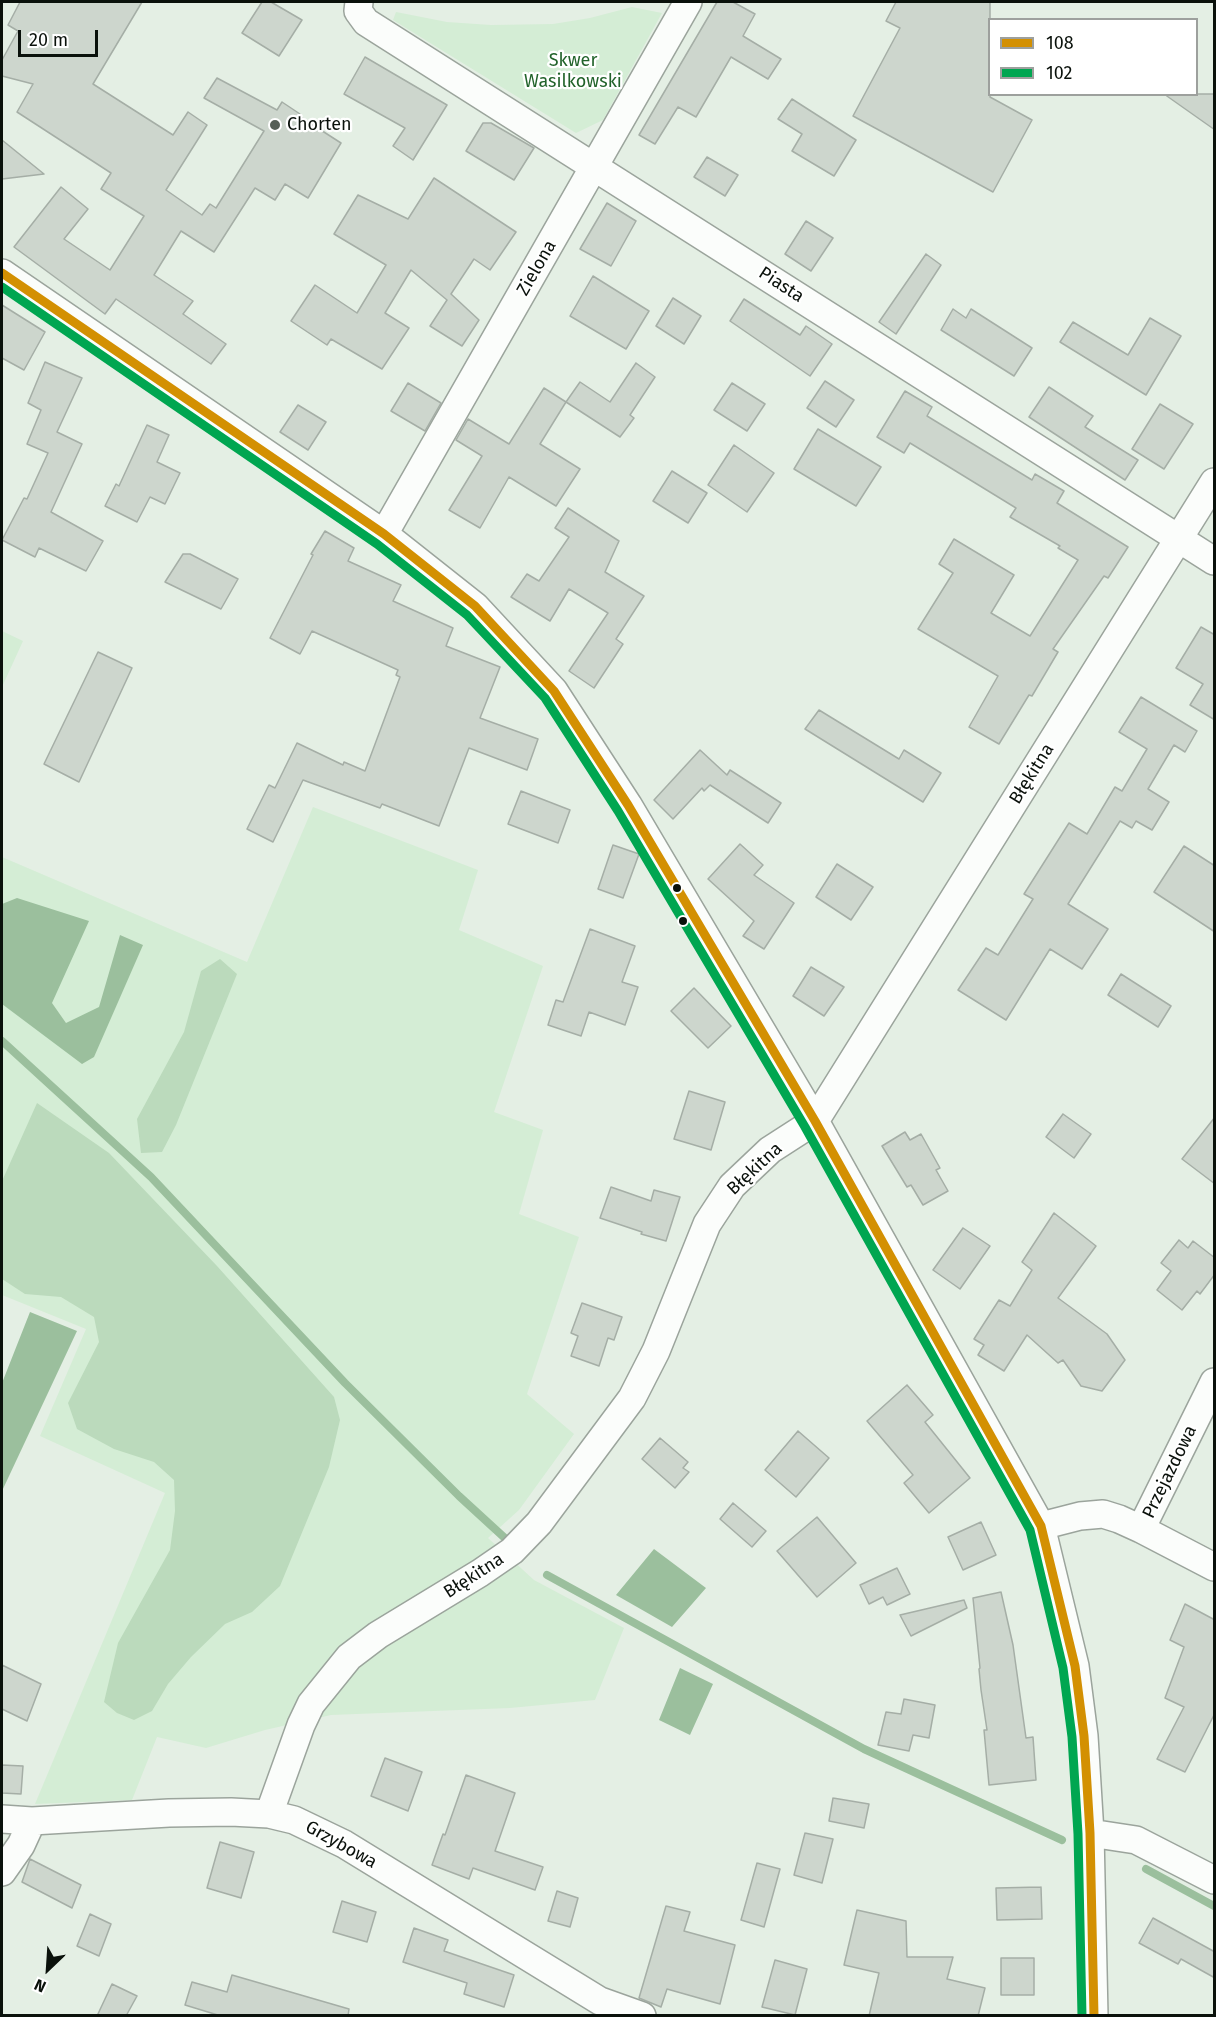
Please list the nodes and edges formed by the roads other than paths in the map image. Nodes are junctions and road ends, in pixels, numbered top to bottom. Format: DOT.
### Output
graph roads {
  1 [pos="359,2"];
  2 [pos="688,2"];
  3 [pos="595,167"];
  4 [pos="2,273"];
  5 [pos="1215,482"];
  6 [pos="384,534"];
  7 [pos="1179,539"];
  8 [pos="1215,561"];
  9 [pos="814,1121"];
  10 [pos="1215,1382"];
  11 [pos="1041,1526"];
  12 [pos="1141,1529"];
  13 [pos="1215,1567"];
  14 [pos="281,1817"];
  15 [pos="2,1819"];
  16 [pos="32,1821"];
  17 [pos="1090,1833"];
  18 [pos="2,1872"];
  19 [pos="1215,1880"];
  20 [pos="642,2016"];
  21 [pos="1094,2016"];
  1 -- 3 [label="street, Piasta"];
  2 -- 3 [label="street, Zielona"];
  3 -- 6 [label="street, Zielona"];
  3 -- 7 [label="street, Piasta"];
  4 -- 6 [label="street"];
  5 -- 7 [label="street, Błękitna"];
  6 -- 9 [label="street"];
  7 -- 8 [label="street, Piasta"];
  7 -- 9 [label="street, Błękitna"];
  9 -- 11 [label="street"];
  9 -- 14 [label="street, Błękitna"];
  10 -- 12 [label="street, Przejazdowa"];
  11 -- 12 [label="street"];
  11 -- 17 [label="street"];
  12 -- 13 [label="street"];
  14 -- 16 [label="street, Grzybowa"];
  14 -- 20 [label="street, Grzybowa"];
  15 -- 16 [label="street, Grzybowa"];
  16 -- 18 [label="street"];
  17 -- 19 [label="street"];
  17 -- 21 [label="street"];
}
